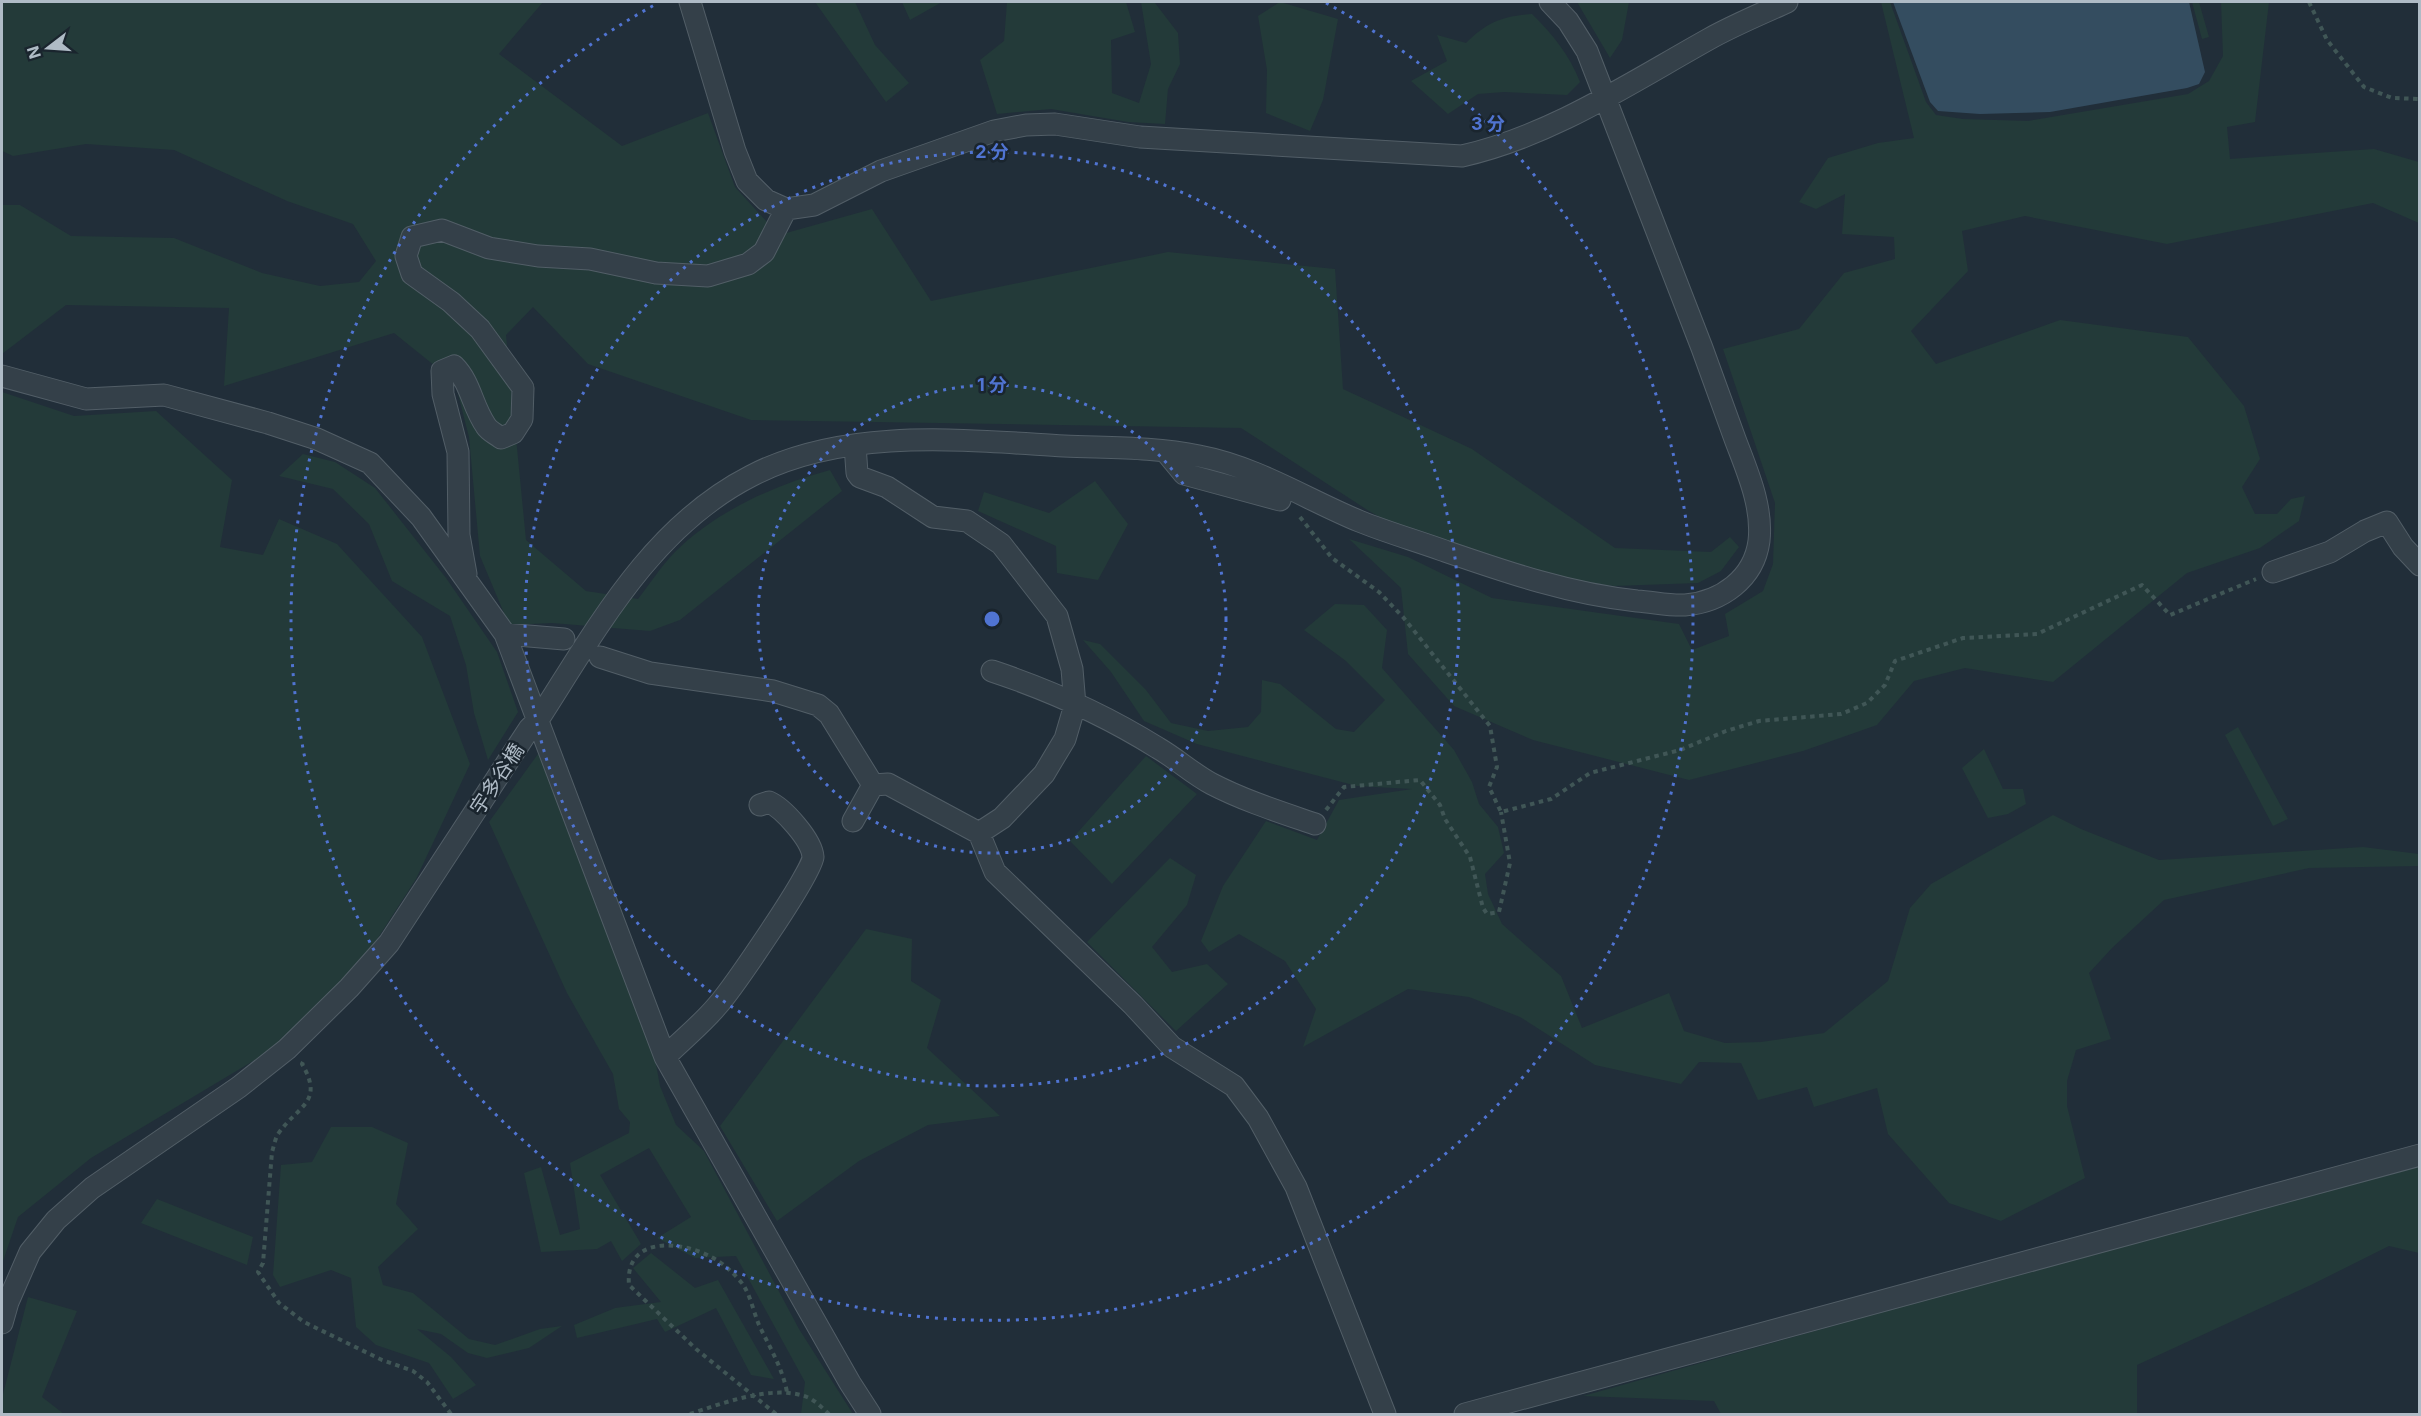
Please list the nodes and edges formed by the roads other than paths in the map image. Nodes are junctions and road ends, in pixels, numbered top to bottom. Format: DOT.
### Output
graph roads {
  1 [pos="690,2"];
  2 [pos="1550,2"];
  3 [pos="1787,2"];
  4 [pos="1605,97"];
  5 [pos="786,209"];
  6 [pos="2,376"];
  7 [pos="855,446"];
  8 [pos="1164,451"];
  9 [pos="1280,500"];
  10 [pos="2420,565"];
  11 [pos="2273,572"];
  12 [pos="467,581"];
  13 [pos="505,634"];
  14 [pos="564,639"];
  15 [pos="600,657"];
  16 [pos="992,671"];
  17 [pos="1075,705"];
  18 [pos="534,725"];
  19 [pos="873,785"];
  20 [pos="760,805"];
  21 [pos="853,821"];
  22 [pos="1315,824"];
  23 [pos="979,833"];
  24 [pos="665,1057"];
  25 [pos="2420,1155"];
  26 [pos="2,1323"];
  27 [pos="870,1414"];
  28 [pos="1385,1414"];
  29 [pos="1465,1414"];
  1 -- 5 [label="street"];
  2 -- 4 [label="street, 宇多谷橋"];
  3 -- 4 [label="street"];
  4 -- 5 [label="street"];
  4 -- 8 [label="street, 宇多谷橋"];
  5 -- 12 [label="street"];
  6 -- 12 [label="street"];
  7 -- 8 [label="street, 宇多谷橋"];
  7 -- 17 [label="street"];
  7 -- 18 [label="street, 宇多谷橋"];
  8 -- 9 [label="street"];
  10 -- 11 [label="street"];
  12 -- 13 [label="street"];
  13 -- 14 [label="street"];
  13 -- 18 [label="street"];
  15 -- 19 [label="street"];
  16 -- 17 [label="street"];
  17 -- 22 [label="street"];
  17 -- 23 [label="street"];
  18 -- 24 [label="street"];
  18 -- 26 [label="street, 宇多谷橋"];
  19 -- 21 [label="street"];
  19 -- 23 [label="street"];
  20 -- 24 [label="street"];
  23 -- 28 [label="street"];
  24 -- 27 [label="street"];
  25 -- 29 [label="street"];
}
